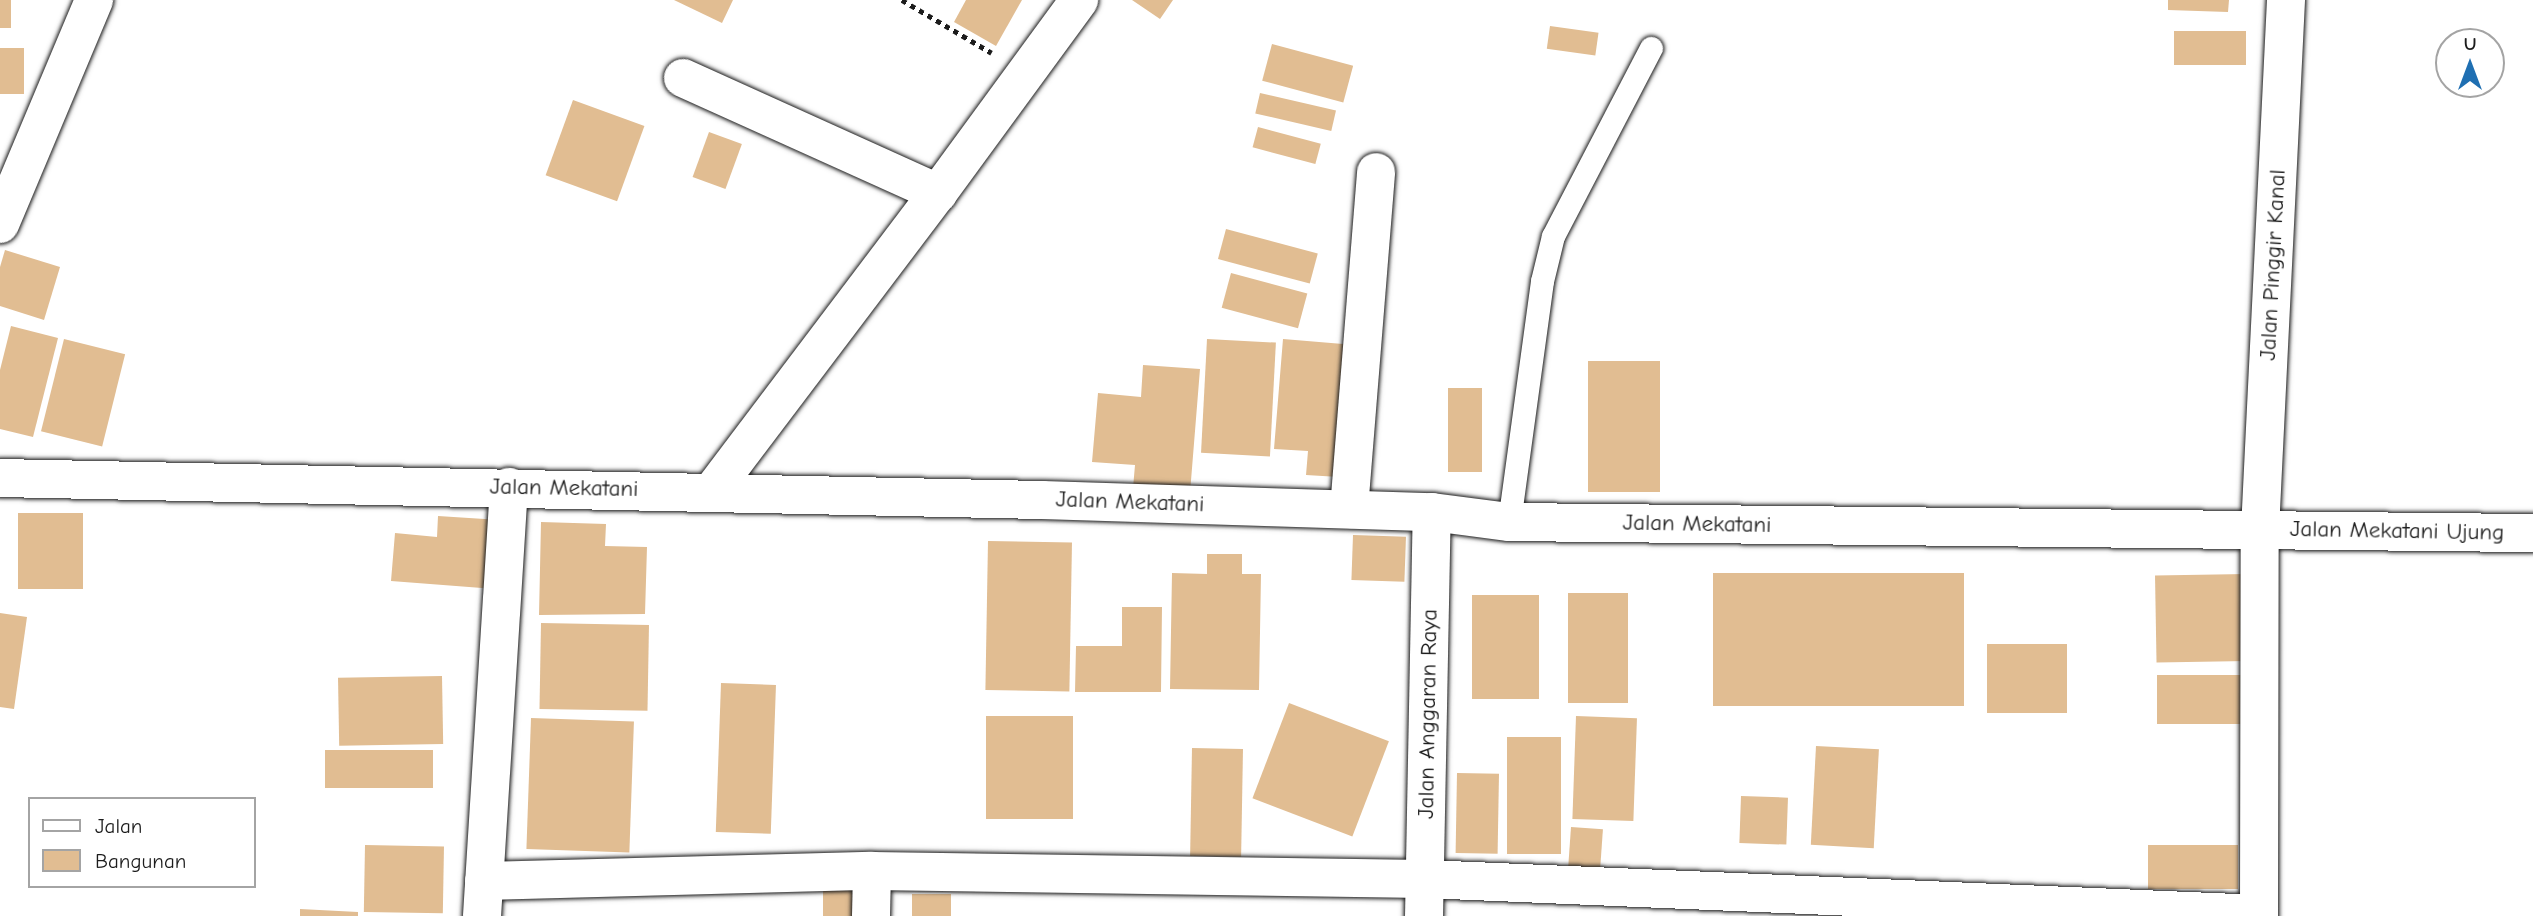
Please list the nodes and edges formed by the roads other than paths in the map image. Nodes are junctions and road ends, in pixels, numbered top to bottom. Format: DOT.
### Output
graph roads {
  1 [pos="94,0"];
  2 [pos="1079,0"];
  3 [pos="2286,0"];
  4 [pos="1651,48"];
  5 [pos="683,78"];
  6 [pos="1376,172"];
  7 [pos="939,194"];
  8 [pos="0,224"];
  9 [pos="0,478"];
  10 [pos="509,486"];
  11 [pos="713,491"];
  12 [pos="1349,509"];
  13 [pos="1432,512"];
  14 [pos="1509,522"];
  15 [pos="2260,530"];
  16 [pos="2533,533"];
  17 [pos="872,871"];
  18 [pos="1425,898"];
  19 [pos="483,899"];
  20 [pos="2259,915"];
  21 [pos="871,916"];
  1 -- 8 [label="street"];
  2 -- 7 [label="street"];
  3 -- 15 [label="street, Jalan Pinggir Kanal"];
  4 -- 14 [label="lane"];
  5 -- 7 [label="street"];
  6 -- 12 [label="street"];
  7 -- 11 [label="street"];
  9 -- 10 [label="street, Jalan Mekatani"];
  10 -- 11 [label="street, Jalan Mekatani"];
  10 -- 19 [label="street"];
  11 -- 12 [label="street, Jalan Mekatani"];
  12 -- 13 [label="street, Jalan Mekatani"];
  13 -- 14 [label="street, Jalan Mekatani"];
  13 -- 18 [label="street, Jalan Anggaran Raya"];
  14 -- 15 [label="street, Jalan Mekatani"];
  15 -- 16 [label="street, Jalan Mekatani Ujung"];
  15 -- 20 [label="street, Jalan Pinggir Kanal"];
  17 -- 18 [label="street"];
  17 -- 19 [label="street"];
  17 -- 21 [label="street"];
  18 -- 20 [label="street"];
}
